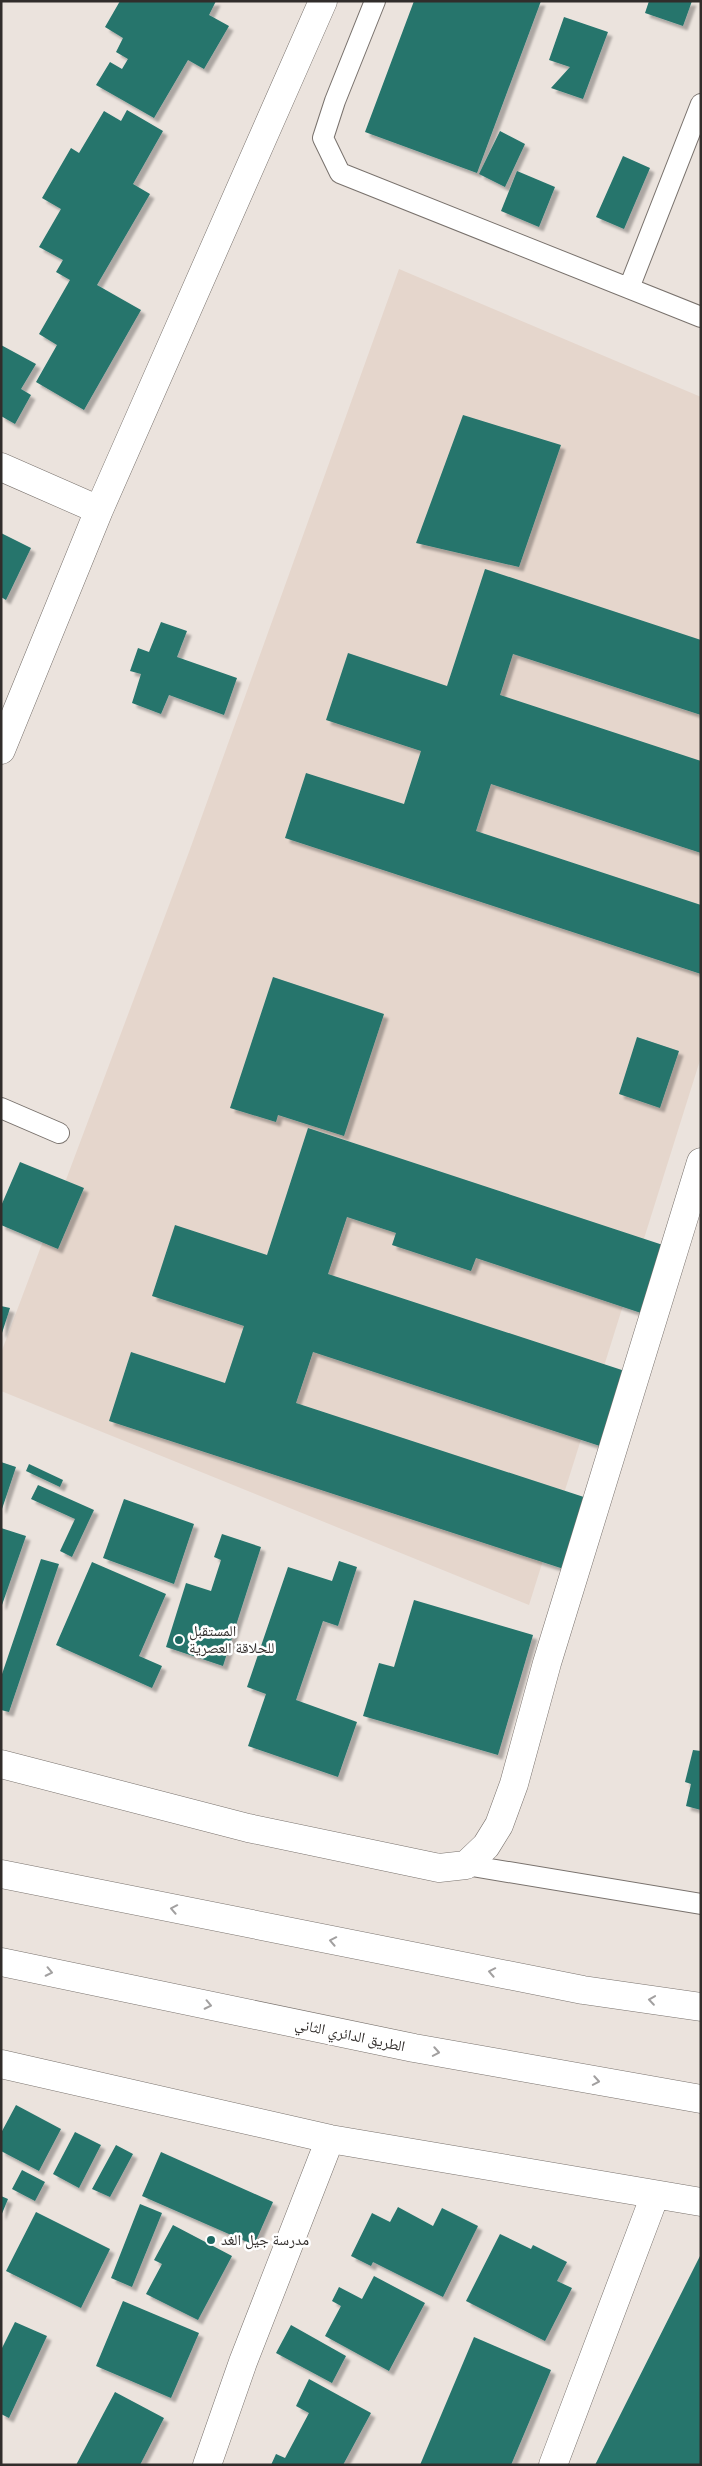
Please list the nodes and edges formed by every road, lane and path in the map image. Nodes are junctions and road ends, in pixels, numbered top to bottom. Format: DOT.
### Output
graph roads {
  1 [pos="323,1"];
  2 [pos="375,1"];
  3 [pos="701,104"];
  4 [pos="629,288"];
  5 [pos="701,317"];
  6 [pos="1,467"];
  7 [pos="99,510"];
  8 [pos="7,719"];
  9 [pos="1,750"];
  10 [pos="1,1108"];
  11 [pos="59,1133"];
  12 [pos="701,1162"];
  13 [pos="1,1764"];
  14 [pos="466,1865"];
  15 [pos="1,1874"];
  16 [pos="701,1904"];
  17 [pos="1,1962"];
  18 [pos="701,2007"];
  19 [pos="1,2064"];
  20 [pos="701,2099"];
  21 [pos="330,2139"];
  22 [pos="655,2195"];
  23 [pos="701,2202"];
  24 [pos="207,2465"];
  25 [pos="553,2465"];
  1 -- 7 [label="main road"];
  2 -- 4 [label="lane"];
  3 -- 4 [label="lane"];
  4 -- 5 [label="lane"];
  6 -- 7 [label="main road"];
  7 -- 8 [label="main road"];
  8 -- 9 [label="main road"];
  10 -- 11 [label="lane"];
  12 -- 14 [label="main road"];
  13 -- 14 [label="main road"];
  14 -- 16 [label="lane"];
  18 -- 15 [label="main road, one-way"];
  17 -- 20 [label="main road, الطريق الدائري الثاني, one-way"];
  19 -- 21 [label="main road"];
  21 -- 22 [label="main road"];
  21 -- 24 [label="main road"];
  22 -- 23 [label="main road"];
  22 -- 25 [label="main road"];
}
